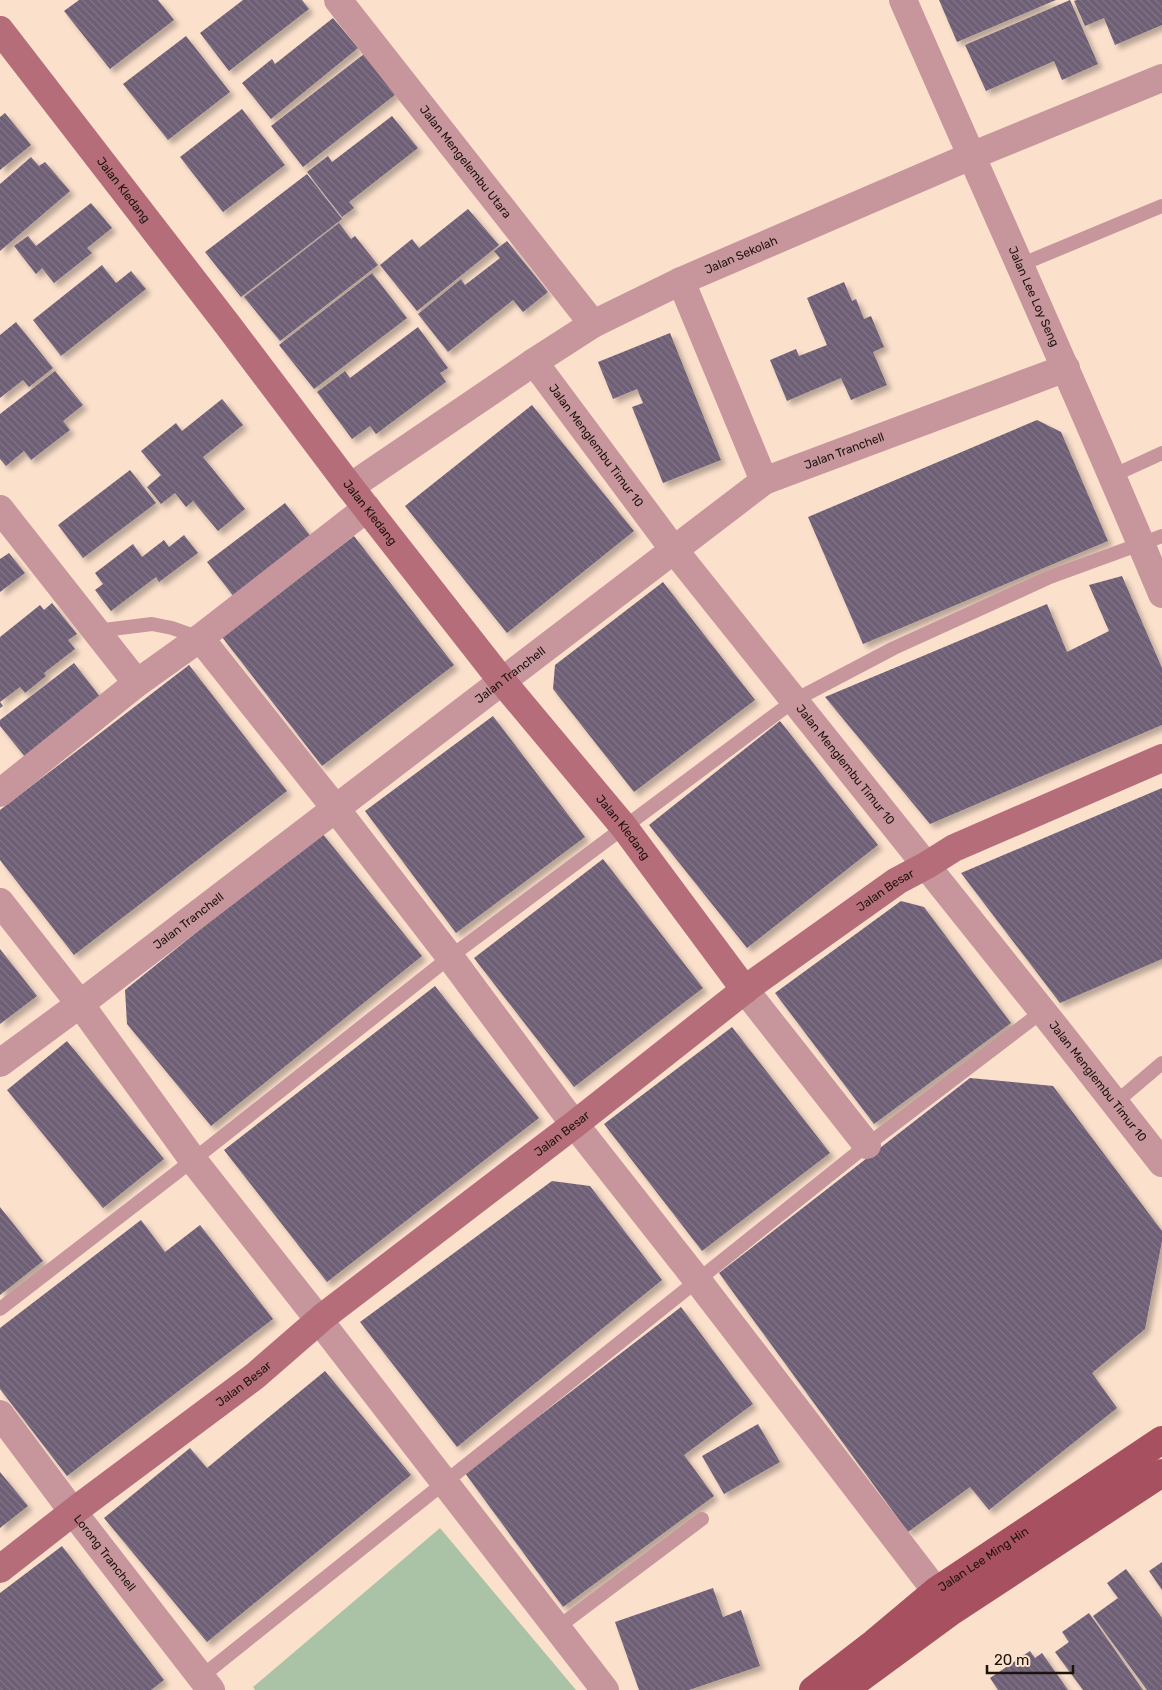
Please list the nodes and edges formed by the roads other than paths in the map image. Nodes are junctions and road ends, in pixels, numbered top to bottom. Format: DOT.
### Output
graph roads {
  1 [pos="338,0"];
  2 [pos="903,0"];
  3 [pos="0,30"];
  4 [pos="1162,78"];
  5 [pos="971,156"];
  6 [pos="1162,206"];
  7 [pos="1020,266"];
  8 [pos="681,281"];
  9 [pos="594,324"];
  10 [pos="534,362"];
  11 [pos="1066,368"];
  12 [pos="1162,453"];
  13 [pos="1112,476"];
  14 [pos="764,481"];
  15 [pos="359,497"];
  16 [pos="0,508"];
  17 [pos="1152,540"];
  18 [pos="674,550"];
  19 [pos="1162,594"];
  20 [pos="96,630"];
  21 [pos="200,638"];
  22 [pos="502,681"];
  23 [pos="137,683"];
  24 [pos="795,700"];
  25 [pos="1162,742"];
  26 [pos="1162,758"];
  27 [pos="0,793"];
  28 [pos="336,809"];
  29 [pos="624,828"];
  30 [pos="921,858"];
  31 [pos="0,902"];
  32 [pos="450,957"];
  33 [pos="741,985"];
  34 [pos="80,1004"];
  35 [pos="1043,1012"];
  36 [pos="0,1063"];
  37 [pos="1162,1063"];
  38 [pos="1115,1103"];
  39 [pos="569,1118"];
  40 [pos="867,1145"];
  41 [pos="193,1160"];
  42 [pos="1162,1163"];
  43 [pos="698,1280"];
  44 [pos="0,1309"];
  45 [pos="316,1315"];
  46 [pos="0,1414"];
  47 [pos="1162,1440"];
  48 [pos="1162,1473"];
  49 [pos="444,1482"];
  50 [pos="68,1506"];
  51 [pos="702,1519"];
  52 [pos="0,1551"];
  53 [pos="0,1569"];
  54 [pos="936,1591"];
  55 [pos="557,1628"];
  56 [pos="206,1683"];
  57 [pos="605,1690"];
  58 [pos="813,1690"];
  59 [pos="844,1690"];
  1 -- 9 [label="street, Jalan Mengelembu Utara"];
  2 -- 5 [label="street, Jalan Lee Loy Seng"];
  3 -- 15 [label="main road, Jalan Kledang"];
  4 -- 5 [label="street, Jalan Sekolah"];
  5 -- 7 [label="street, Jalan Lee Loy Seng"];
  5 -- 8 [label="street, Jalan Sekolah"];
  6 -- 7 [label="lane"];
  7 -- 11 [label="street, Jalan Lee Loy Seng"];
  8 -- 9 [label="street, Jalan Sekolah"];
  8 -- 14 [label="street"];
  9 -- 10 [label="street, Jalan Sekolah"];
  10 -- 15 [label="street, Jalan Sekolah"];
  10 -- 18 [label="street, Jalan Menglembu Timur 10"];
  11 -- 13 [label="street, Jalan Lee Loy Seng"];
  11 -- 14 [label="street, Jalan Tranchell"];
  12 -- 13 [label="lane"];
  13 -- 17 [label="street, Jalan Lee Loy Seng"];
  14 -- 18 [label="street, Jalan Tranchell"];
  15 -- 21 [label="street, Jalan Sekolah"];
  15 -- 22 [label="main road, Jalan Kledang"];
  16 -- 20 [label="street"];
  17 -- 19 [label="street, Jalan Lee Loy Seng"];
  17 -- 24 [label="lane"];
  18 -- 22 [label="street, Jalan Tranchell"];
  18 -- 24 [label="street, Jalan Menglembu Timur 10"];
  20 -- 21 [label="lane"];
  20 -- 23 [label="street"];
  21 -- 23 [label="street, Jalan Sekolah"];
  21 -- 28 [label="street"];
  22 -- 28 [label="street, Jalan Tranchell"];
  22 -- 29 [label="main road, Jalan Kledang"];
  23 -- 27 [label="street, Jalan Sekolah"];
  24 -- 29 [label="lane"];
  24 -- 30 [label="street, Jalan Menglembu Timur 10"];
  25 -- 30 [label="main road, Jalan Besar"];
  26 -- 30 [label="main road, Jalan Besar"];
  28 -- 32 [label="street"];
  28 -- 34 [label="street, Jalan Tranchell"];
  29 -- 32 [label="lane"];
  29 -- 33 [label="main road, Jalan Kledang"];
  30 -- 33 [label="main road, Jalan Besar"];
  30 -- 35 [label="street, Jalan Menglembu Timur 10"];
  31 -- 34 [label="street"];
  32 -- 39 [label="street"];
  32 -- 41 [label="lane"];
  33 -- 39 [label="main road, Jalan Besar"];
  33 -- 40 [label="street"];
  34 -- 36 [label="street, Jalan Tranchell"];
  34 -- 41 [label="street"];
  35 -- 38 [label="street, Jalan Menglembu Timur 10"];
  35 -- 40 [label="lane"];
  37 -- 38 [label="lane"];
  38 -- 42 [label="street, Jalan Menglembu Timur 10"];
  39 -- 43 [label="street"];
  39 -- 45 [label="main road, Jalan Besar"];
  40 -- 43 [label="lane"];
  41 -- 44 [label="lane"];
  41 -- 45 [label="street"];
  43 -- 49 [label="lane"];
  43 -- 54 [label="street"];
  45 -- 49 [label="street"];
  45 -- 50 [label="main road, Jalan Besar"];
  46 -- 50 [label="street, Lorong Tranchell"];
  47 -- 54 [label="main road, Jalan Lee Ming Hin"];
  48 -- 59 [label="main road, Jalan Lee Ming Hin"];
  49 -- 55 [label="street"];
  49 -- 56 [label="lane"];
  50 -- 52 [label="main road, Jalan Besar"];
  50 -- 53 [label="main road, Jalan Besar"];
  50 -- 56 [label="street, Lorong Tranchell"];
  51 -- 55 [label="lane"];
  54 -- 58 [label="main road, Jalan Lee Ming Hin"];
  55 -- 57 [label="street"];
}
